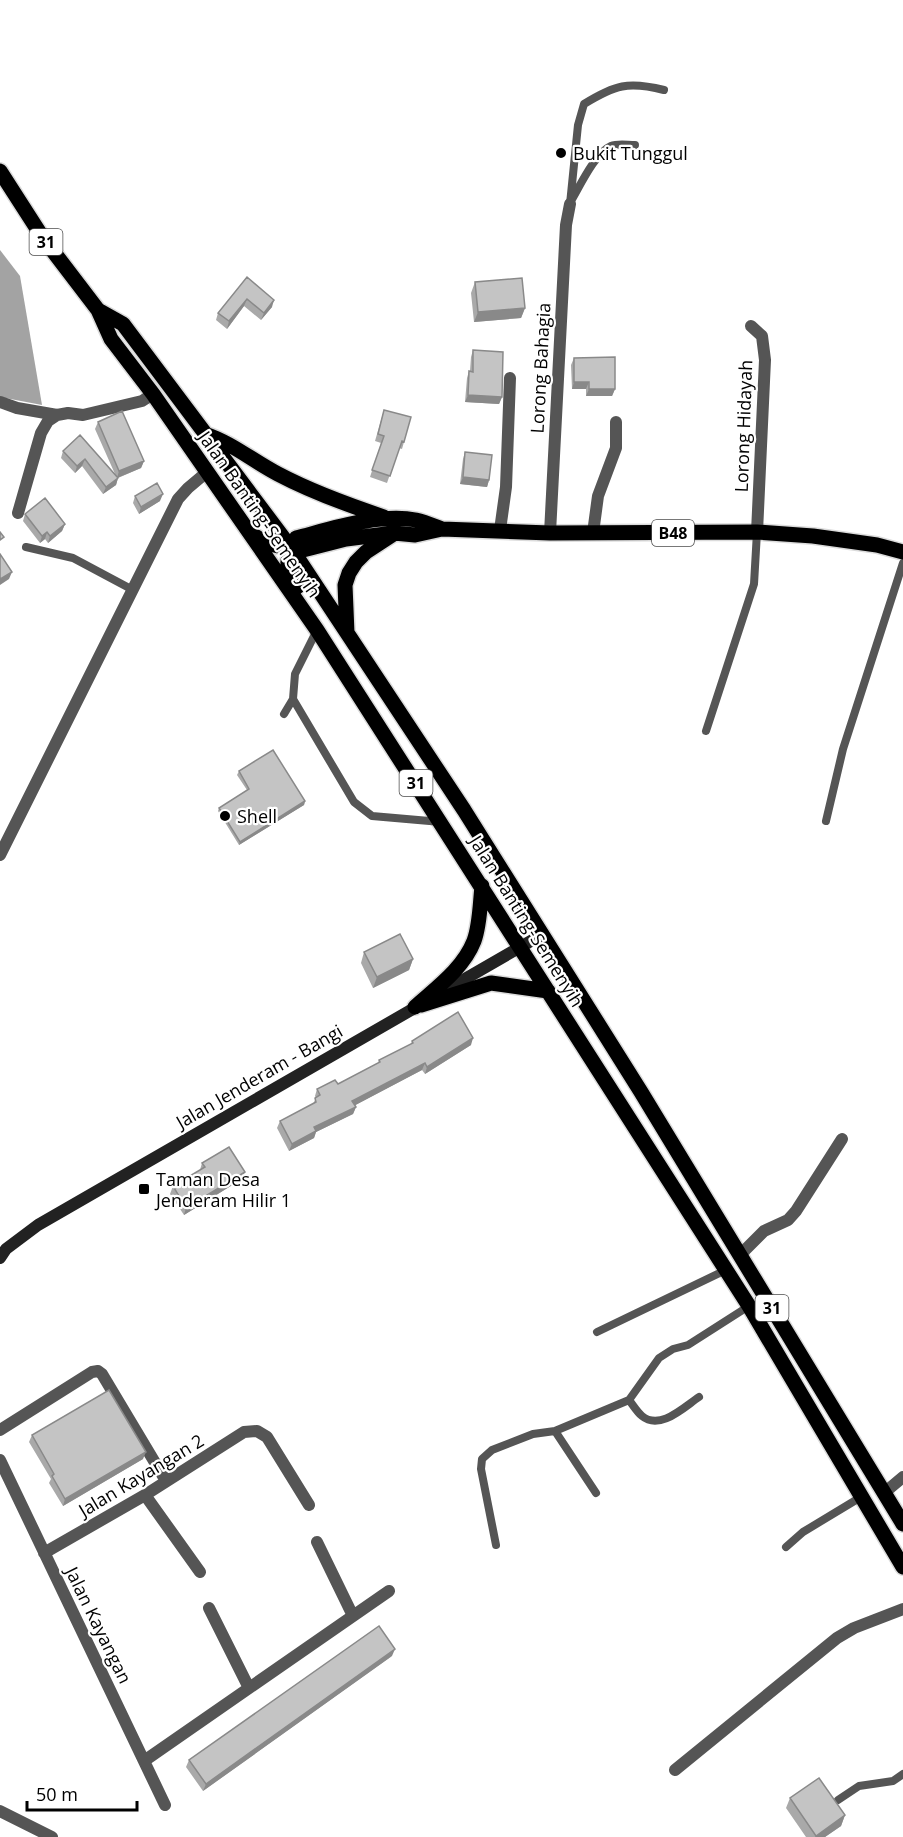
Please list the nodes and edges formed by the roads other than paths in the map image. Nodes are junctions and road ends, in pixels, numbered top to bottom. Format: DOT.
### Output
graph roads {
  1 [pos="664,90"];
  2 [pos="635,145"];
  3 [pos="0,171"];
  4 [pos="570,204"];
  5 [pos="98,310"];
  6 [pos="752,327"];
  7 [pos="510,378"];
  8 [pos="153,394"];
  9 [pos="0,402"];
  10 [pos="57,415"];
  11 [pos="616,422"];
  12 [pos="205,434"];
  13 [pos="207,472"];
  14 [pos="18,513"];
  15 [pos="388,519"];
  16 [pos="442,529"];
  17 [pos="500,530"];
  18 [pos="248,532"];
  19 [pos="757,532"];
  20 [pos="394,533"];
  21 [pos="550,533"];
  22 [pos="593,533"];
  23 [pos="26,547"];
  24 [pos="291,548"];
  25 [pos="903,552"];
  26 [pos="903,563"];
  27 [pos="133,590"];
  28 [pos="314,624"];
  29 [pos="347,633"];
  30 [pos="292,699"];
  31 [pos="284,714"];
  32 [pos="706,731"];
  33 [pos="826,821"];
  34 [pos="441,822"];
  35 [pos="0,855"];
  36 [pos="482,886"];
  37 [pos="543,934"];
  38 [pos="521,947"];
  39 [pos="549,991"];
  40 [pos="415,1007"];
  41 [pos="842,1139"];
  42 [pos="740,1255"];
  43 [pos="0,1258"];
  44 [pos="726,1270"];
  45 [pos="748,1306"];
  46 [pos="597,1332"];
  47 [pos="699,1397"];
  48 [pos="629,1400"];
  49 [pos="0,1430"];
  50 [pos="555,1431"];
  51 [pos="0,1460"];
  52 [pos="903,1477"];
  53 [pos="166,1481"];
  54 [pos="596,1493"];
  55 [pos="884,1493"];
  56 [pos="145,1495"];
  57 [pos="861,1497"];
  58 [pos="309,1505"];
  59 [pos="903,1524"];
  60 [pos="317,1542"];
  61 [pos="496,1545"];
  62 [pos="786,1547"];
  63 [pos="44,1553"];
  64 [pos="903,1567"];
  65 [pos="200,1572"];
  66 [pos="389,1591"];
  67 [pos="209,1608"];
  68 [pos="903,1609"];
  69 [pos="353,1616"];
  70 [pos="249,1688"];
  71 [pos="144,1761"];
  72 [pos="675,1770"];
  73 [pos="903,1774"];
  74 [pos="838,1800"];
  75 [pos="165,1805"];
  76 [pos="0,1811"];
  77 [pos="52,1837"];
  1 -- 4 [label="lane"];
  2 -- 4 [label="lane"];
  3 -- 5 [label="main road, Jalan Banting-Semenyih / 31"];
  4 -- 21 [label="street, Lorong Bahagia"];
  5 -- 8 [label="main road, Jalan Banting-Semenyih / 31"];
  5 -- 12 [label="main road, Jalan Banting-Semenyih / 31"];
  6 -- 19 [label="street, Lorong Hidayah"];
  7 -- 17 [label="street"];
  8 -- 10 [label="street"];
  8 -- 13 [label="main road, Jalan Banting-Semenyih / 31"];
  9 -- 10 [label="street"];
  10 -- 14 [label="street"];
  11 -- 22 [label="street"];
  12 -- 15 [label="main road"];
  12 -- 24 [label="main road, Jalan Banting-Semenyih / 31"];
  13 -- 18 [label="main road, Jalan Banting-Semenyih / 31"];
  13 -- 27 [label="street"];
  15 -- 16 [label="main road, B48"];
  15 -- 24 [label="main road, B48"];
  16 -- 17 [label="main road, B48"];
  16 -- 20 [label="main road, B48"];
  17 -- 21 [label="main road, B48"];
  18 -- 24 [label="main road"];
  18 -- 28 [label="main road, Jalan Banting-Semenyih / 31"];
  19 -- 22 [label="main road, B48"];
  19 -- 25 [label="main road, B48"];
  19 -- 32 [label="lane"];
  20 -- 24 [label="main road, B48"];
  20 -- 29 [label="main road"];
  21 -- 22 [label="main road, B48"];
  23 -- 27 [label="lane"];
  24 -- 28 [label="main road"];
  24 -- 29 [label="main road, Jalan Banting-Semenyih / 31"];
  26 -- 33 [label="lane"];
  27 -- 35 [label="street"];
  28 -- 30 [label="lane"];
  28 -- 34 [label="main road, Jalan Banting-Semenyih / 31"];
  29 -- 37 [label="main road, Jalan Banting-Semenyih / 31"];
  30 -- 31 [label="lane"];
  30 -- 34 [label="lane"];
  34 -- 36 [label="main road, Jalan Banting-Semenyih / 31"];
  36 -- 38 [label="main road, Jalan Banting-Semenyih / 31"];
  36 -- 40 [label="main road"];
  37 -- 38 [label="main road, Jalan Jenderam - Bangi"];
  37 -- 42 [label="main road, Jalan Banting-Semenyih / 31"];
  38 -- 39 [label="main road, Jalan Banting-Semenyih / 31"];
  38 -- 40 [label="main road, Jalan Jenderam - Bangi"];
  39 -- 40 [label="main road"];
  39 -- 44 [label="main road, Jalan Banting-Semenyih / 31"];
  40 -- 43 [label="main road, Jalan Jenderam - Bangi"];
  41 -- 42 [label="street"];
  42 -- 55 [label="main road, Jalan Banting-Semenyih / 31"];
  44 -- 45 [label="main road, Jalan Banting-Semenyih / 31"];
  44 -- 46 [label="lane"];
  45 -- 48 [label="lane"];
  45 -- 57 [label="main road, Jalan Banting-Semenyih / 31"];
  47 -- 48 [label="lane"];
  48 -- 50 [label="lane"];
  49 -- 53 [label="street"];
  50 -- 54 [label="lane"];
  50 -- 61 [label="lane"];
  51 -- 63 [label="street, Jalan Kayangan"];
  52 -- 55 [label="street"];
  53 -- 56 [label="street, Jalan Kayangan 2"];
  53 -- 58 [label="street, Jalan Kayangan 2"];
  55 -- 59 [label="main road, Jalan Banting-Semenyih / 31"];
  56 -- 63 [label="street, Jalan Kayangan 2"];
  56 -- 65 [label="street"];
  57 -- 62 [label="lane"];
  57 -- 64 [label="main road, Jalan Banting-Semenyih / 31"];
  60 -- 69 [label="street"];
  63 -- 71 [label="street, Jalan Kayangan"];
  66 -- 69 [label="street"];
  67 -- 70 [label="street"];
  68 -- 72 [label="street"];
  69 -- 70 [label="street"];
  70 -- 71 [label="street"];
  71 -- 75 [label="street, Jalan Kayangan"];
  73 -- 74 [label="lane"];
  76 -- 77 [label="street"];
}
